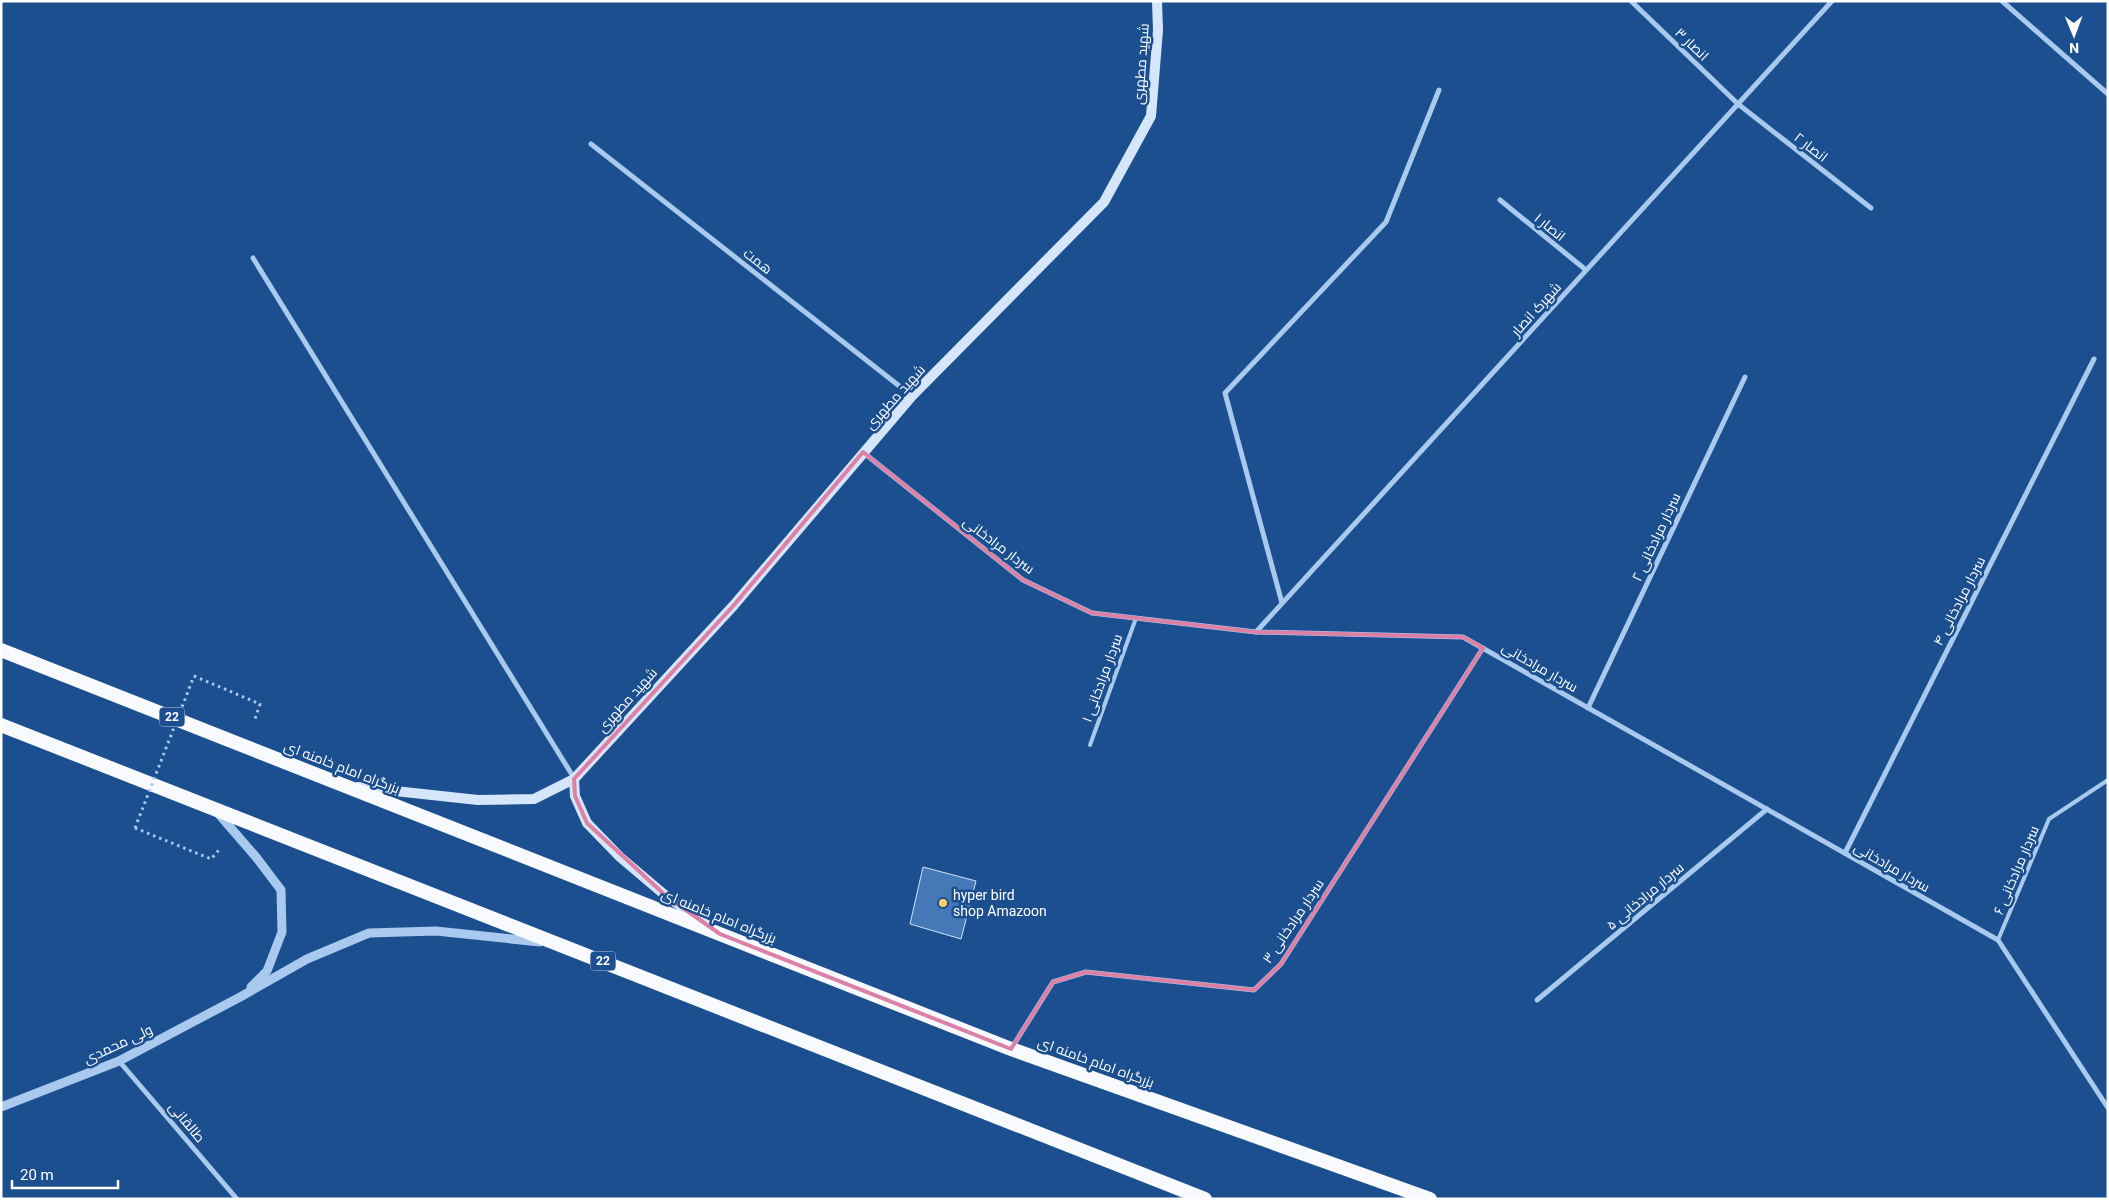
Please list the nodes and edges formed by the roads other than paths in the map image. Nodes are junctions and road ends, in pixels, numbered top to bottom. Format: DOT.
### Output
graph roads {
  1 [pos="1157,1"];
  2 [pos="1631,1"];
  3 [pos="1832,1"];
  4 [pos="2002,1"];
  5 [pos="1440,90"];
  6 [pos="2108,94"];
  7 [pos="1738,104"];
  8 [pos="591,144"];
  9 [pos="1500,200"];
  10 [pos="1871,208"];
  11 [pos="253,258"];
  12 [pos="1586,270"];
  13 [pos="2094,359"];
  14 [pos="1745,377"];
  15 [pos="912,396"];
  16 [pos="863,452"];
  17 [pos="1282,603"];
  18 [pos="1136,618"];
  19 [pos="1256,632"];
  20 [pos="1482,648"];
  21 [pos="1,650"];
  22 [pos="1588,708"];
  23 [pos="1,724"];
  24 [pos="1090,745"];
  25 [pos="574,778"];
  26 [pos="2108,780"];
  27 [pos="343,785"];
  28 [pos="212,807"];
  29 [pos="1767,809"];
  30 [pos="1845,853"];
  31 [pos="720,934"];
  32 [pos="1998,940"];
  33 [pos="558,944"];
  34 [pos="242,996"];
  35 [pos="1537,1000"];
  36 [pos="1011,1049"];
  37 [pos="120,1061"];
  38 [pos="1,1107"];
  39 [pos="2108,1108"];
  40 [pos="236,1199"];
  41 [pos="1205,1199"];
  42 [pos="1430,1199"];
  1 -- 15 [label="main road, شهید مطهری"];
  2 -- 7 [label="street, انصار ۳"];
  3 -- 7 [label="street, شهرک انصار"];
  4 -- 6 [label="street"];
  5 -- 17 [label="street"];
  7 -- 10 [label="street, انصار ۲"];
  7 -- 12 [label="street, شهرک انصار"];
  8 -- 15 [label="street, همت"];
  9 -- 12 [label="street, انصار ۱"];
  11 -- 25 [label="street"];
  12 -- 17 [label="street, شهرک انصار"];
  13 -- 30 [label="street, سردار مرادخانی ۴"];
  14 -- 22 [label="street, سردار مرادخانی ۲"];
  15 -- 16 [label="main road, شهید مطهری"];
  16 -- 18 [label="street, سردار مرادخانی"];
  16 -- 25 [label="main road, شهید مطهری"];
  17 -- 19 [label="street, شهرک انصار"];
  18 -- 19 [label="street, سردار مرادخانی"];
  18 -- 24 [label="lane, سردار مرادخانی ۱"];
  19 -- 20 [label="street, سردار مرادخانی"];
  20 -- 22 [label="street, سردار مرادخانی"];
  20 -- 36 [label="street, سردار مرادخانی ۳"];
  21 -- 27 [label="highway, بزرگراه امام خامنه ای / 22"];
  22 -- 29 [label="street, سردار مرادخانی"];
  23 -- 28 [label="highway, 22"];
  25 -- 27 [label="main road, شهید مطهری"];
  25 -- 31 [label="main road"];
  26 -- 32 [label="lane, سردار مرادخانی ۶"];
  27 -- 31 [label="highway, بزرگراه امام خامنه ای / 22"];
  28 -- 33 [label="highway, 22"];
  28 -- 34 [label="street"];
  29 -- 30 [label="street, سردار مرادخانی"];
  29 -- 35 [label="street, سردار مرادخانی ۵"];
  30 -- 32 [label="street, سردار مرادخانی"];
  31 -- 36 [label="highway, بزرگراه امام خامنه ای / 22"];
  32 -- 39 [label="street, سردار مرادخانی"];
  33 -- 34 [label="street"];
  33 -- 41 [label="highway, 22"];
  34 -- 37 [label="street, ولی محمدی"];
  36 -- 42 [label="highway, بزرگراه امام خامنه ای / 22"];
  37 -- 38 [label="street, ولی محمدی"];
  37 -- 40 [label="street, طالقانی"];
}
